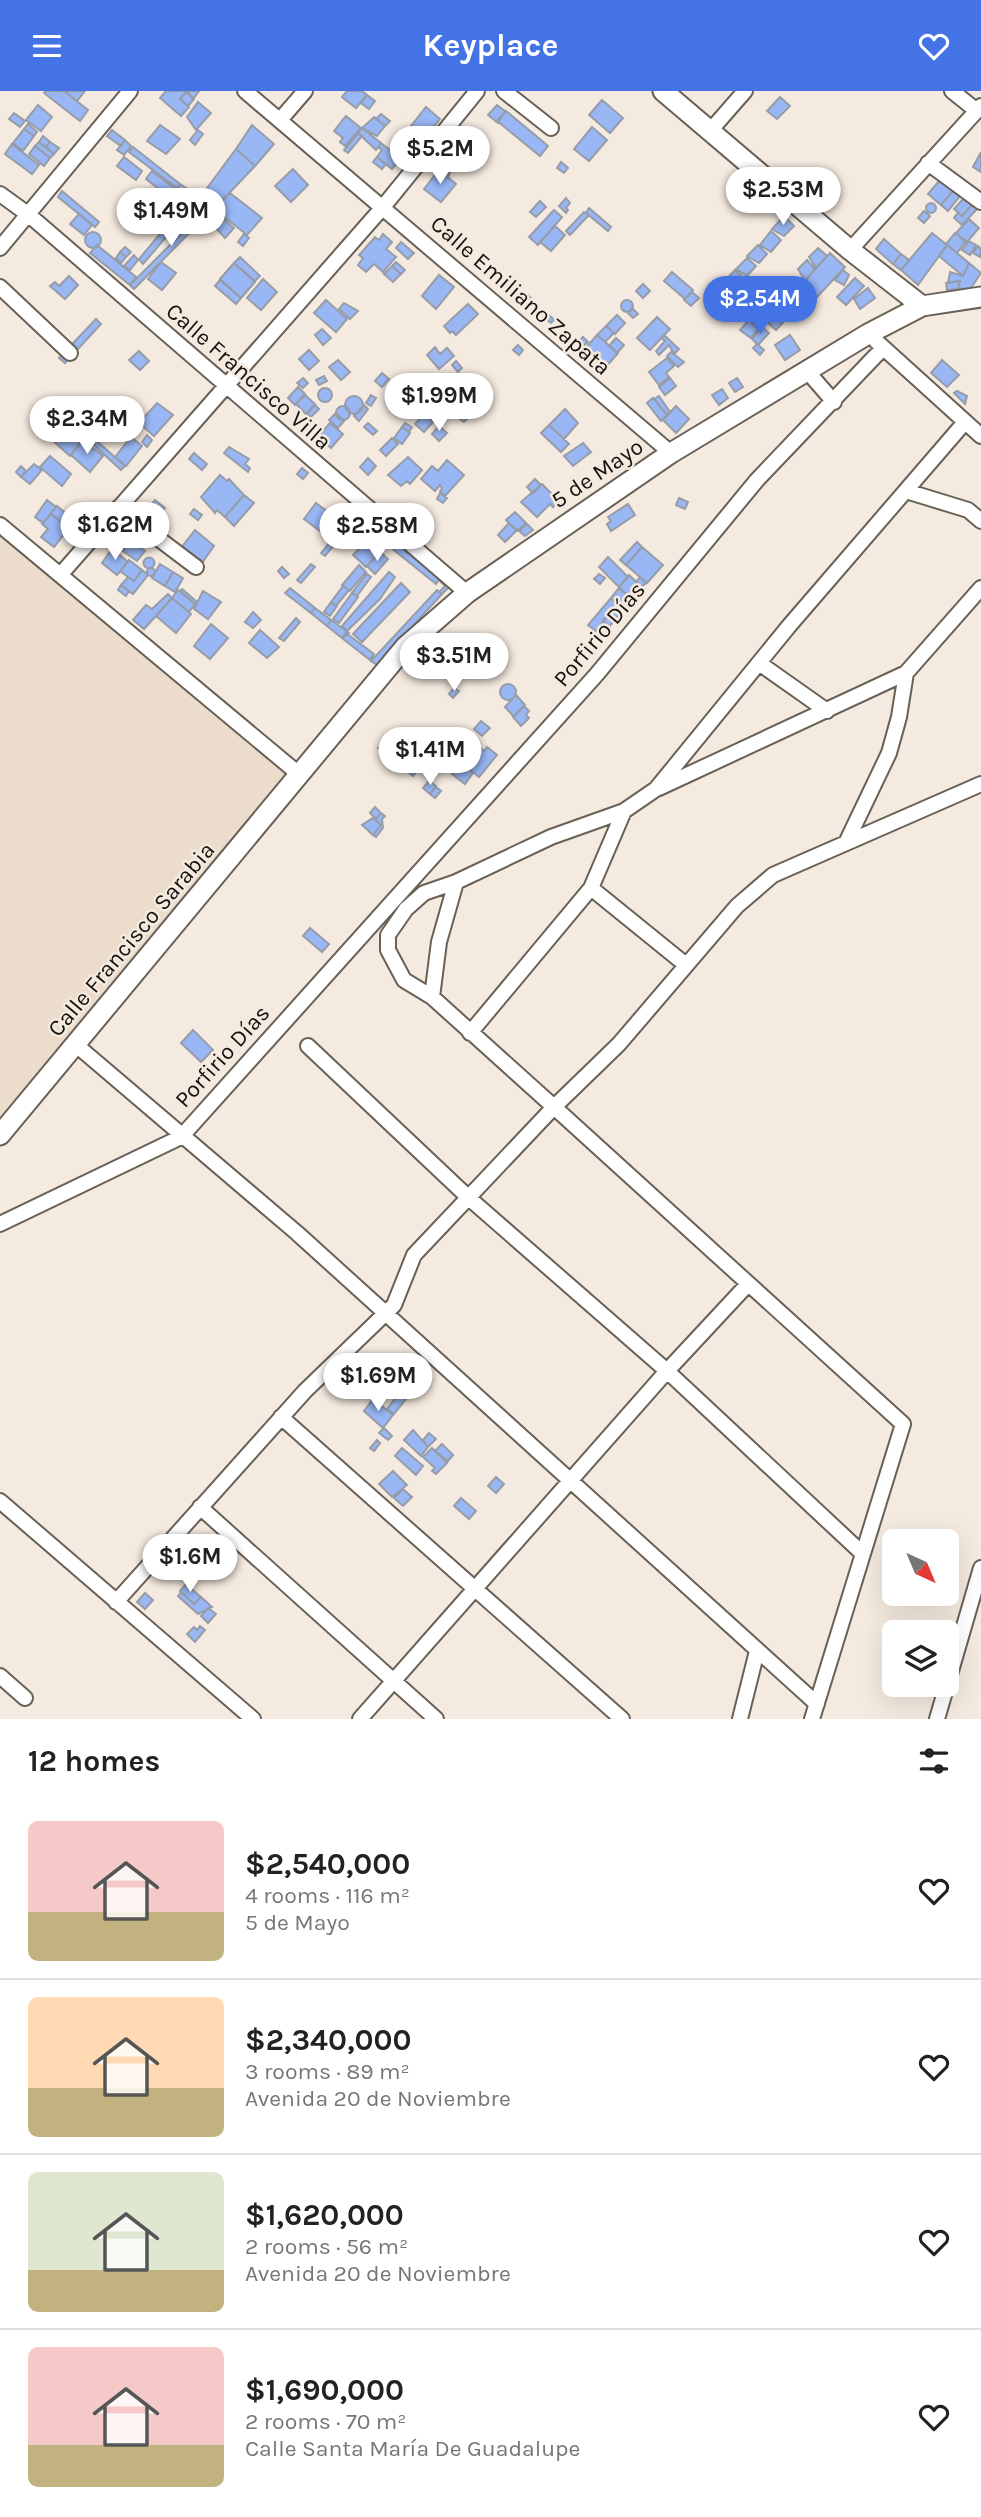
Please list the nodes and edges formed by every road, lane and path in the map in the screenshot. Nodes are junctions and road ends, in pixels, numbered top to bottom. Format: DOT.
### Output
graph roads {
  1 [pos="130,91"];
  2 [pos="244,91"];
  3 [pos="305,91"];
  4 [pos="477,91"];
  5 [pos="504,91"];
  6 [pos="663,91"];
  7 [pos="745,91"];
  8 [pos="952,91"];
  9 [pos="979,108"];
  10 [pos="280,120"];
  11 [pos="551,128"];
  12 [pos="710,131"];
  13 [pos="928,163"];
  14 [pos="0,194"];
  15 [pos="981,202"];
  16 [pos="383,207"];
  17 [pos="29,215"];
  18 [pos="0,248"];
  19 [pos="850,250"];
  20 [pos="0,287"];
  21 [pos="981,297"];
  22 [pos="922,306"];
  23 [pos="876,341"];
  24 [pos="70,353"];
  25 [pos="807,372"];
  26 [pos="224,386"];
  27 [pos="834,402"];
  28 [pos="965,422"];
  29 [pos="981,436"];
  30 [pos="671,453"];
  31 [pos="906,491"];
  32 [pos="118,508"];
  33 [pos="981,521"];
  34 [pos="0,525"];
  35 [pos="196,567"];
  36 [pos="61,574"];
  37 [pos="981,589"];
  38 [pos="467,593"];
  39 [pos="759,663"];
  40 [pos="906,673"];
  41 [pos="827,711"];
  42 [pos="300,775"];
  43 [pos="981,784"];
  44 [pos="656,789"];
  45 [pos="624,811"];
  46 [pos="846,843"];
  47 [pos="456,882"];
  48 [pos="591,888"];
  49 [pos="686,965"];
  50 [pos="432,997"];
  51 [pos="470,1033"];
  52 [pos="75,1044"];
  53 [pos="308,1046"];
  54 [pos="558,1102"];
  55 [pos="0,1135"];
  56 [pos="181,1137"];
  57 [pos="470,1199"];
  58 [pos="0,1224"];
  59 [pos="748,1284"];
  60 [pos="385,1312"];
  61 [pos="667,1371"];
  62 [pos="281,1417"];
  63 [pos="570,1483"];
  64 [pos="0,1501"];
  65 [pos="200,1507"];
  66 [pos="863,1554"];
  67 [pos="981,1568"];
  68 [pos="477,1587"];
  69 [pos="116,1602"];
  70 [pos="757,1651"];
  71 [pos="0,1676"];
  72 [pos="394,1679"];
  73 [pos="25,1698"];
  74 [pos="817,1704"];
  75 [pos="253,1719"];
  76 [pos="360,1719"];
  77 [pos="436,1719"];
  78 [pos="622,1719"];
  79 [pos="740,1719"];
  80 [pos="812,1719"];
  81 [pos="937,1719"];
  1 -- 17 [label="street"];
  2 -- 10 [label="street, Calle Emiliano Zapata"];
  3 -- 10 [label="street"];
  4 -- 16 [label="street"];
  5 -- 11 [label="street"];
  6 -- 12 [label="street"];
  7 -- 12 [label="street"];
  8 -- 9 [label="street"];
  9 -- 13 [label="street"];
  10 -- 16 [label="street, Calle Emiliano Zapata"];
  12 -- 19 [label="street"];
  13 -- 15 [label="street"];
  13 -- 19 [label="street"];
  14 -- 17 [label="street, Calle Francisco Villa"];
  16 -- 26 [label="street"];
  16 -- 30 [label="street, Calle Emiliano Zapata"];
  17 -- 18 [label="street"];
  17 -- 26 [label="street, Calle Francisco Villa"];
  19 -- 22 [label="street"];
  20 -- 24 [label="street"];
  21 -- 22 [label="street, 5 de Mayo"];
  22 -- 23 [label="street, 5 de Mayo"];
  23 -- 25 [label="street, 5 de Mayo"];
  23 -- 27 [label="street, Porfirio Días"];
  23 -- 28 [label="street"];
  25 -- 27 [label="street"];
  25 -- 30 [label="street, 5 de Mayo"];
  26 -- 32 [label="street"];
  26 -- 38 [label="street, Calle Francisco Villa"];
  27 -- 56 [label="street, Porfirio Días"];
  28 -- 29 [label="street"];
  28 -- 31 [label="street"];
  30 -- 38 [label="street, 5 de Mayo"];
  31 -- 33 [label="street"];
  31 -- 39 [label="street"];
  32 -- 35 [label="street"];
  32 -- 36 [label="street"];
  34 -- 36 [label="street"];
  36 -- 42 [label="street"];
  37 -- 40 [label="street"];
  38 -- 42 [label="street, 5 de Mayo"];
  39 -- 41 [label="street"];
  39 -- 44 [label="street"];
  40 -- 41 [label="street"];
  40 -- 46 [label="street"];
  41 -- 44 [label="street"];
  42 -- 52 [label="street, Calle Francisco Sarabia"];
  43 -- 46 [label="street"];
  44 -- 45 [label="street"];
  45 -- 47 [label="street"];
  45 -- 48 [label="street"];
  46 -- 49 [label="street"];
  47 -- 50 [label="street"];
  47 -- 50 [label="street"];
  48 -- 49 [label="street"];
  48 -- 51 [label="street"];
  49 -- 54 [label="street"];
  50 -- 51 [label="street"];
  51 -- 54 [label="street"];
  52 -- 55 [label="street, Calle Francisco Sarabia"];
  52 -- 56 [label="street"];
  53 -- 57 [label="street"];
  54 -- 57 [label="street"];
  54 -- 59 [label="street"];
  56 -- 58 [label="street"];
  56 -- 60 [label="street"];
  57 -- 60 [label="street"];
  57 -- 61 [label="street"];
  59 -- 61 [label="street"];
  59 -- 66 [label="street"];
  60 -- 62 [label="street"];
  60 -- 63 [label="street"];
  61 -- 63 [label="street"];
  61 -- 66 [label="street"];
  62 -- 65 [label="street"];
  62 -- 68 [label="street"];
  63 -- 68 [label="street"];
  63 -- 70 [label="street"];
  64 -- 69 [label="street"];
  65 -- 69 [label="street"];
  65 -- 72 [label="street"];
  66 -- 74 [label="street"];
  67 -- 81 [label="street"];
  68 -- 72 [label="street"];
  68 -- 78 [label="street"];
  69 -- 75 [label="street"];
  70 -- 74 [label="street"];
  70 -- 79 [label="street"];
  71 -- 73 [label="street"];
  72 -- 76 [label="street"];
  72 -- 77 [label="street"];
  74 -- 80 [label="street"];
}
